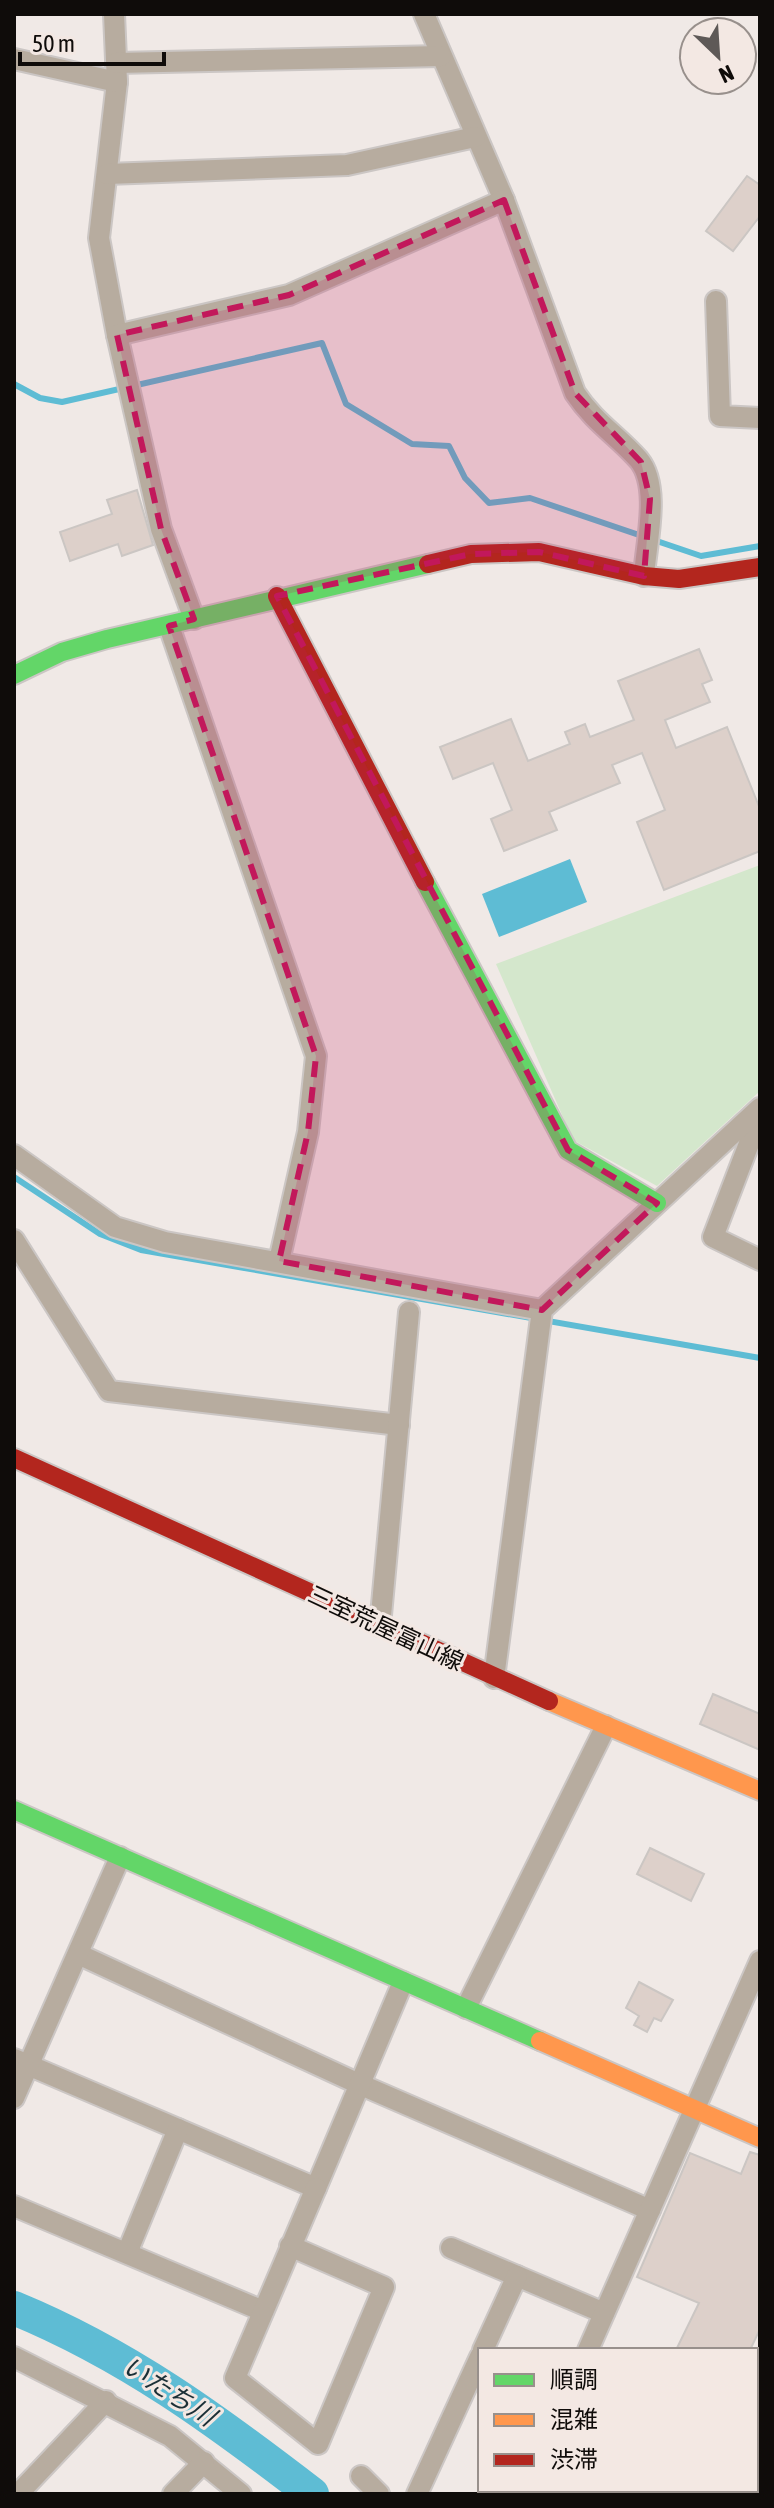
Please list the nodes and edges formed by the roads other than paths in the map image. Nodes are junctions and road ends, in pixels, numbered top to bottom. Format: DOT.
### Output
graph roads {
  1 [pos="114,14"];
  2 [pos="424,14"];
  3 [pos="441,56"];
  4 [pos="14,59"];
  5 [pos="117,73"];
  6 [pos="475,137"];
  7 [pos="107,174"];
  8 [pos="504,200"];
  9 [pos="716,301"];
  10 [pos="117,335"];
  11 [pos="760,418"];
  12 [pos="760,567"];
  13 [pos="644,576"];
  14 [pos="277,596"];
  15 [pos="194,619"];
  16 [pos="169,626"];
  17 [pos="14,675"];
  18 [pos="760,1108"];
  19 [pos="760,1115"];
  20 [pos="14,1155"];
  21 [pos="657,1203"];
  22 [pos="14,1240"];
  23 [pos="760,1260"];
  24 [pos="279,1261"];
  25 [pos="542,1310"];
  26 [pos="409,1312"];
  27 [pos="399,1425"];
  28 [pos="14,1458"];
  29 [pos="380,1626"];
  30 [pos="494,1678"];
  31 [pos="606,1726"];
  32 [pos="760,1791"];
  33 [pos="14,1810"];
  34 [pos="120,1857"];
  35 [pos="78,1954"];
  36 [pos="760,1961"];
  37 [pos="403,1982"];
  38 [pos="466,2008"];
  39 [pos="21,2062"];
  40 [pos="359,2084"];
  41 [pos="14,2098"];
  42 [pos="694,2110"];
  43 [pos="178,2129"];
  44 [pos="760,2138"];
  45 [pos="316,2188"];
  46 [pos="14,2206"];
  47 [pos="650,2210"];
  48 [pos="290,2246"];
  49 [pos="451,2248"];
  50 [pos="127,2253"];
  51 [pos="517,2276"];
  52 [pos="263,2311"];
  53 [pos="604,2313"];
  54 [pos="484,2348"];
  55 [pos="589,2348"];
  56 [pos="14,2357"];
  57 [pos="478,2361"];
  58 [pos="106,2401"];
  59 [pos="204,2462"];
  60 [pos="361,2476"];
  61 [pos="18,2494"];
  62 [pos="173,2494"];
  63 [pos="241,2494"];
  64 [pos="379,2494"];
  65 [pos="417,2494"];
  1 -- 5 [label="street"];
  2 -- 3 [label="street"];
  3 -- 5 [label="street"];
  3 -- 6 [label="street"];
  4 -- 5 [label="street"];
  5 -- 7 [label="street"];
  6 -- 7 [label="street"];
  6 -- 8 [label="street"];
  7 -- 10 [label="street"];
  8 -- 10 [label="street"];
  8 -- 13 [label="street"];
  9 -- 11 [label="street"];
  10 -- 15 [label="street"];
  12 -- 13 [label="street"];
  13 -- 14 [label="street"];
  14 -- 15 [label="street"];
  14 -- 21 [label="street"];
  15 -- 16 [label="street"];
  16 -- 17 [label="street"];
  16 -- 24 [label="street"];
  18 -- 21 [label="street"];
  19 -- 23 [label="street"];
  20 -- 24 [label="street"];
  21 -- 25 [label="street"];
  22 -- 27 [label="street"];
  24 -- 25 [label="street"];
  25 -- 30 [label="street"];
  26 -- 27 [label="street"];
  27 -- 29 [label="street"];
  28 -- 29 [label="street, 三室荒屋富山線"];
  29 -- 30 [label="street, 三室荒屋富山線"];
  30 -- 31 [label="street, 三室荒屋富山線"];
  31 -- 32 [label="street, 三室荒屋富山線"];
  31 -- 38 [label="street"];
  33 -- 34 [label="street"];
  34 -- 35 [label="street"];
  34 -- 37 [label="street"];
  35 -- 39 [label="street"];
  35 -- 40 [label="street"];
  36 -- 42 [label="street"];
  37 -- 38 [label="street"];
  37 -- 40 [label="street"];
  38 -- 42 [label="street"];
  39 -- 41 [label="street"];
  39 -- 43 [label="street"];
  40 -- 45 [label="street"];
  40 -- 47 [label="street"];
  42 -- 44 [label="street"];
  42 -- 47 [label="street"];
  43 -- 45 [label="street"];
  43 -- 50 [label="street"];
  45 -- 48 [label="street"];
  46 -- 50 [label="street"];
  47 -- 53 [label="street"];
  48 -- 52 [label="street"];
  48 -- 52 [label="street"];
  49 -- 51 [label="street"];
  50 -- 52 [label="street"];
  51 -- 53 [label="street"];
  51 -- 54 [label="street"];
  53 -- 55 [label="street"];
  56 -- 58 [label="street"];
  57 -- 65 [label="street"];
  58 -- 59 [label="street"];
  58 -- 61 [label="street"];
  59 -- 62 [label="street"];
  59 -- 63 [label="street"];
  60 -- 64 [label="street"];
}
